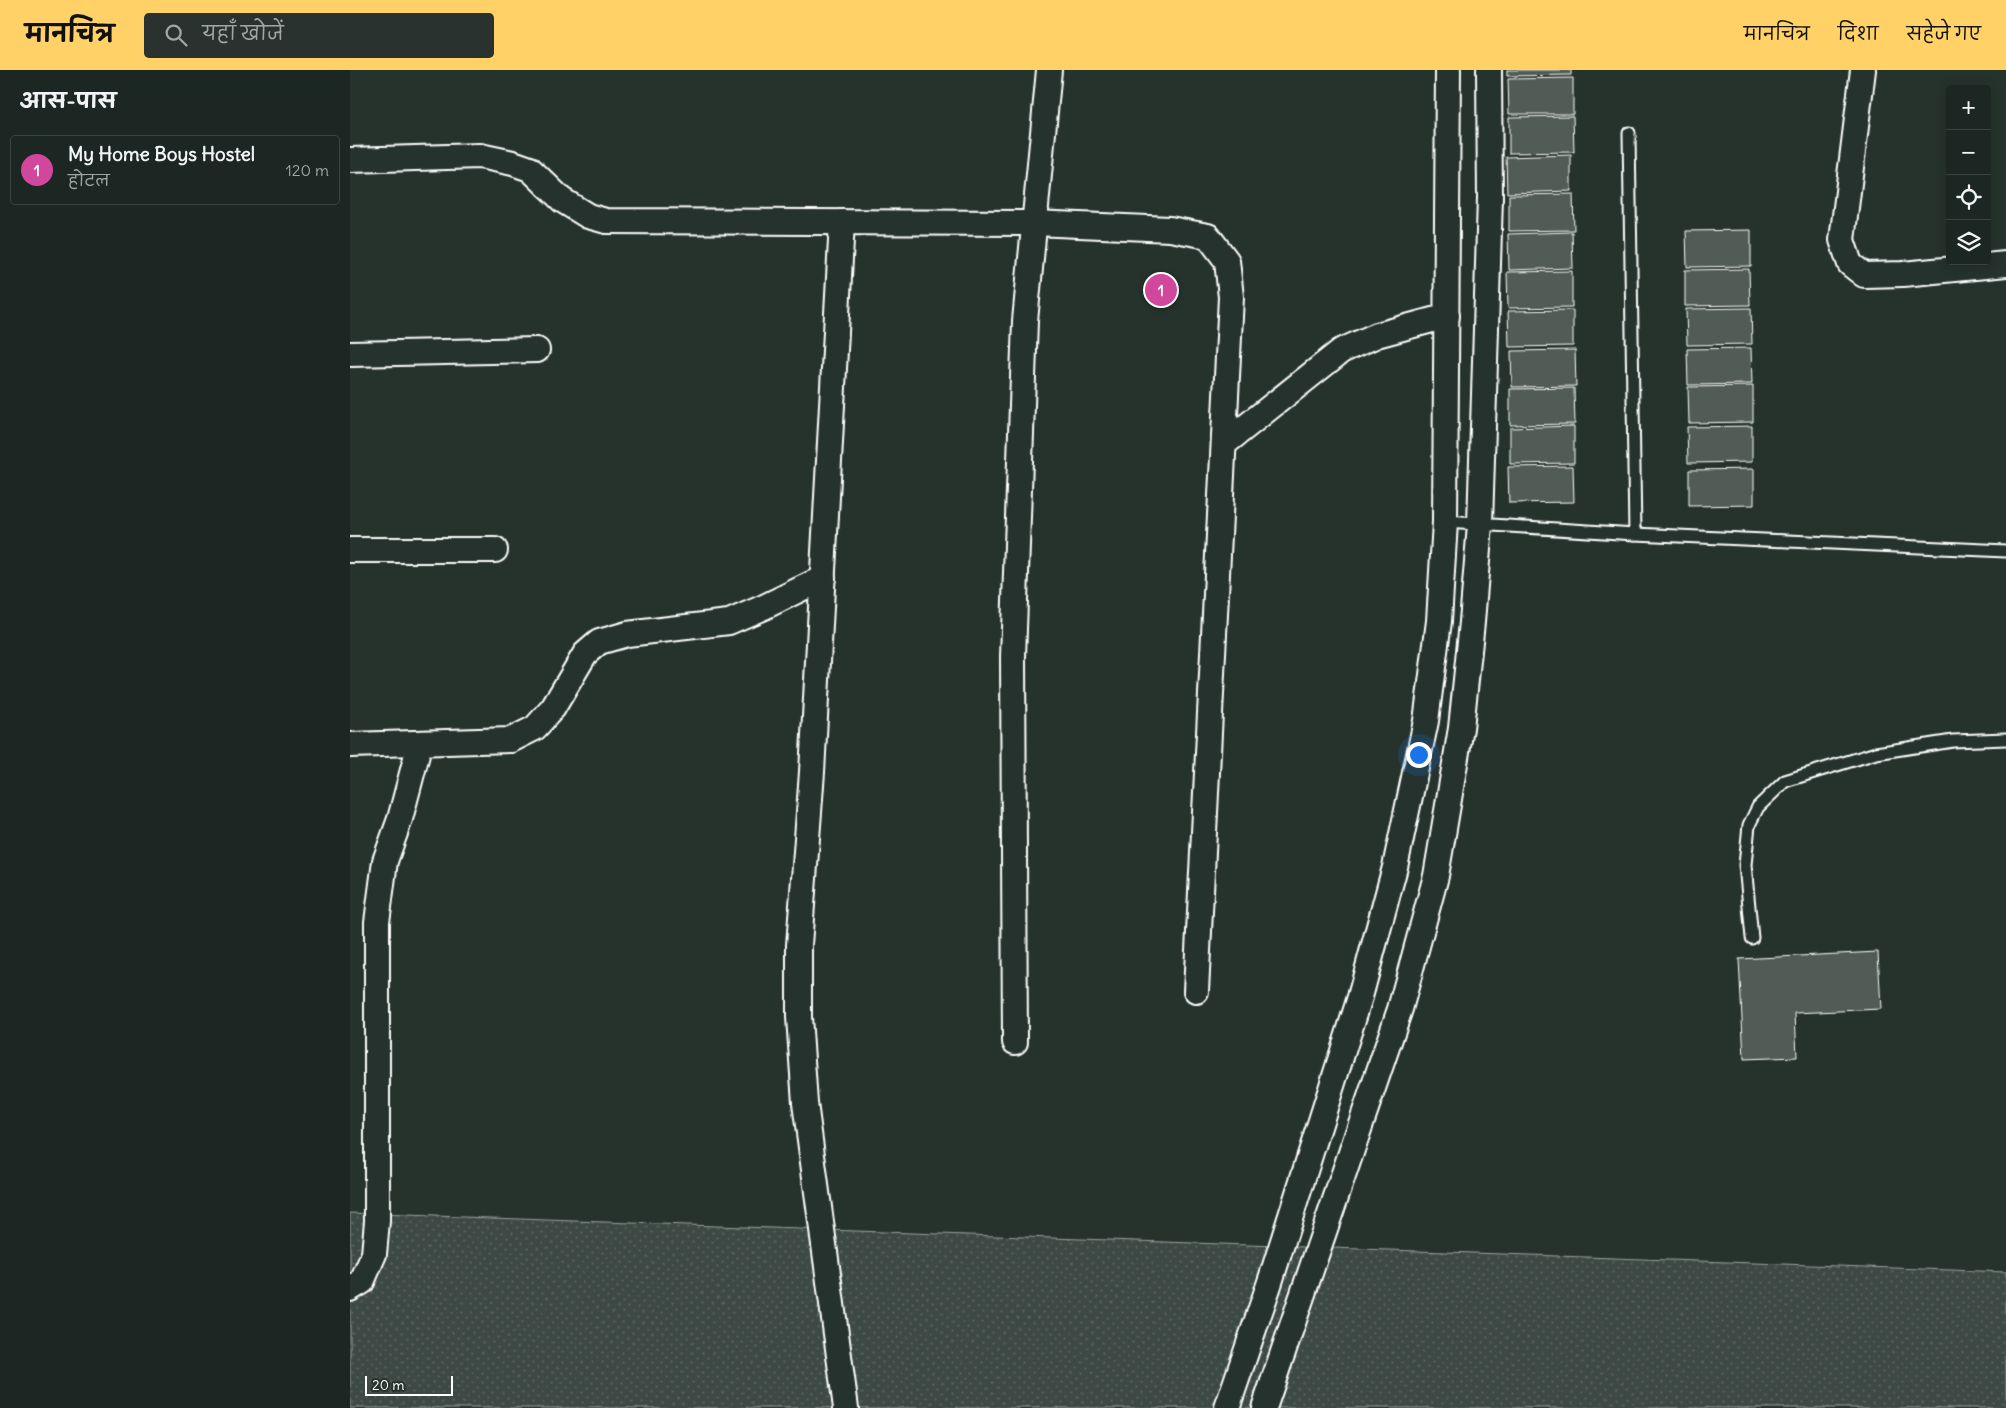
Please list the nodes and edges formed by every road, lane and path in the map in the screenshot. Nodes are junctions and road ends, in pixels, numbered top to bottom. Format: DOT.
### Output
graph roads {
  1 [pos="1049,70"];
  2 [pos="1448,70"];
  3 [pos="1489,70"];
  4 [pos="1863,70"];
  5 [pos="1629,133"];
  6 [pos="350,160"];
  7 [pos="842,222"];
  8 [pos="1034,222"];
  9 [pos="2006,264"];
  10 [pos="1447,316"];
  11 [pos="537,350"];
  12 [pos="350,354"];
  13 [pos="1224,444"];
  14 [pos="1445,522"];
  15 [pos="1480,525"];
  16 [pos="1635,534"];
  17 [pos="350,550"];
  18 [pos="495,550"];
  19 [pos="2006,551"];
  20 [pos="823,578"];
  21 [pos="2006,740"];
  22 [pos="420,743"];
  23 [pos="350,745"];
  24 [pos="1752,938"];
  25 [pos="1196,991"];
  26 [pos="1015,1042"];
  27 [pos="350,1289"];
  28 [pos="846,1408"];
  29 [pos="1227,1408"];
  30 [pos="1264,1408"];
  1 -- 8 [label="street"];
  2 -- 10 [label="street"];
  3 -- 15 [label="street"];
  4 -- 9 [label="street"];
  5 -- 16 [label="lane"];
  6 -- 7 [label="street"];
  7 -- 8 [label="street"];
  7 -- 20 [label="street"];
  8 -- 13 [label="street"];
  8 -- 26 [label="street"];
  10 -- 13 [label="street"];
  10 -- 14 [label="street"];
  11 -- 12 [label="street"];
  13 -- 25 [label="street"];
  14 -- 15 [label="lane"];
  14 -- 29 [label="street"];
  15 -- 16 [label="lane"];
  15 -- 30 [label="street"];
  16 -- 19 [label="lane"];
  17 -- 18 [label="street"];
  20 -- 22 [label="street"];
  20 -- 28 [label="street"];
  21 -- 24 [label="lane"];
  22 -- 23 [label="street"];
  22 -- 27 [label="street"];
}
